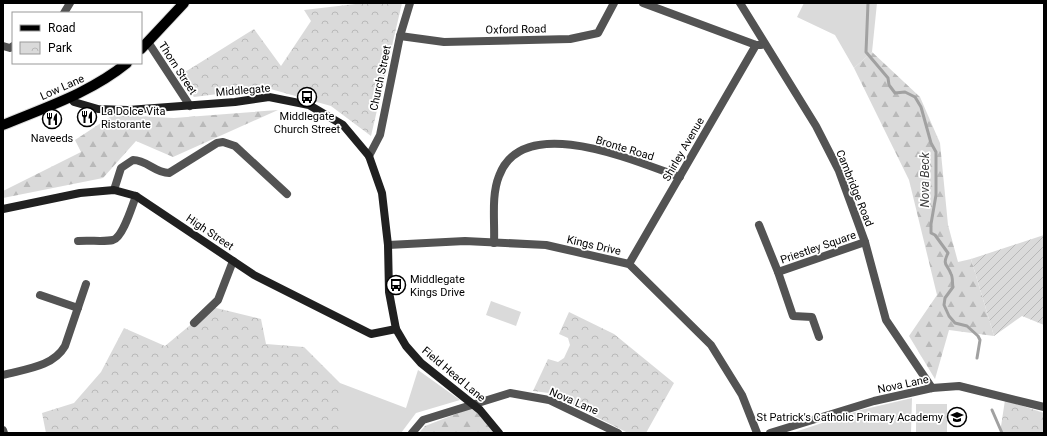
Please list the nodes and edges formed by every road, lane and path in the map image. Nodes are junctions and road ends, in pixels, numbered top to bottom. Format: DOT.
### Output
graph roads {
  1 [pos="70,3"];
  2 [pos="184,3"];
  3 [pos="410,3"];
  4 [pos="614,3"];
  5 [pos="643,3"];
  6 [pos="740,3"];
  7 [pos="65,12"];
  8 [pos="400,36"];
  9 [pos="766,44"];
  10 [pos="144,45"];
  11 [pos="756,45"];
  12 [pos="126,64"];
  13 [pos="70,97"];
  14 [pos="190,106"];
  15 [pos="3,125"];
  16 [pos="369,156"];
  17 [pos="680,177"];
  18 [pos="114,190"];
  19 [pos="287,194"];
  20 [pos="136,196"];
  21 [pos="3,209"];
  22 [pos="759,225"];
  23 [pos="78,242"];
  24 [pos="864,242"];
  25 [pos="494,243"];
  26 [pos="388,245"];
  27 [pos="233,261"];
  28 [pos="630,264"];
  29 [pos="778,272"];
  30 [pos="86,284"];
  31 [pos="40,295"];
  32 [pos="78,308"];
  33 [pos="194,323"];
  34 [pos="396,329"];
  35 [pos="819,337"];
  36 [pos="3,375"];
  37 [pos="932,388"];
  38 [pos="472,404"];
  39 [pos="1044,407"];
  40 [pos="412,433"];
  41 [pos="499,433"];
  42 [pos="618,433"];
  43 [pos="757,433"];
  44 [pos="770,433"];
  1 -- 7 [label="street"];
  2 -- 10 [label="main road"];
  3 -- 8 [label="street, Church Street"];
  4 -- 8 [label="street, Oxford Road"];
  5 -- 11 [label="street"];
  6 -- 9 [label="street, Cambridge Road"];
  8 -- 16 [label="street, Church Street"];
  9 -- 11 [label="street"];
  9 -- 24 [label="street, Cambridge Road"];
  10 -- 14 [label="street, Thorn Street"];
  11 -- 17 [label="street, Shirley Avenue"];
  12 -- 13 [label="main road, Low Lane"];
  13 -- 14 [label="main road, Middlegate"];
  13 -- 15 [label="main road, Low Lane"];
  14 -- 16 [label="main road, Middlegate"];
  16 -- 26 [label="main road, Middlegate"];
  17 -- 25 [label="street, Bronte Road"];
  17 -- 28 [label="street, Shirley Avenue"];
  18 -- 19 [label="street"];
  18 -- 20 [label="main road, High Street"];
  18 -- 21 [label="main road, High Street"];
  20 -- 23 [label="street"];
  20 -- 27 [label="main road, High Street"];
  22 -- 29 [label="street, Priestley Square"];
  24 -- 29 [label="street, Priestley Square"];
  24 -- 37 [label="street, Cambridge Road"];
  25 -- 26 [label="street, Kings Drive"];
  25 -- 28 [label="street, Kings Drive"];
  26 -- 34 [label="main road, Middlegate"];
  27 -- 33 [label="street"];
  27 -- 34 [label="main road, High Street"];
  28 -- 43 [label="street, Kings Drive"];
  29 -- 35 [label="street, Priestley Square"];
  30 -- 32 [label="street"];
  31 -- 32 [label="street"];
  32 -- 36 [label="street"];
  34 -- 38 [label="main road, Field Head Lane"];
  37 -- 39 [label="street, Nova Lane"];
  37 -- 44 [label="street, Nova Lane"];
  38 -- 40 [label="street, Nova Lane"];
  38 -- 41 [label="main road, Field Head Lane"];
  38 -- 42 [label="street, Nova Lane"];
}
